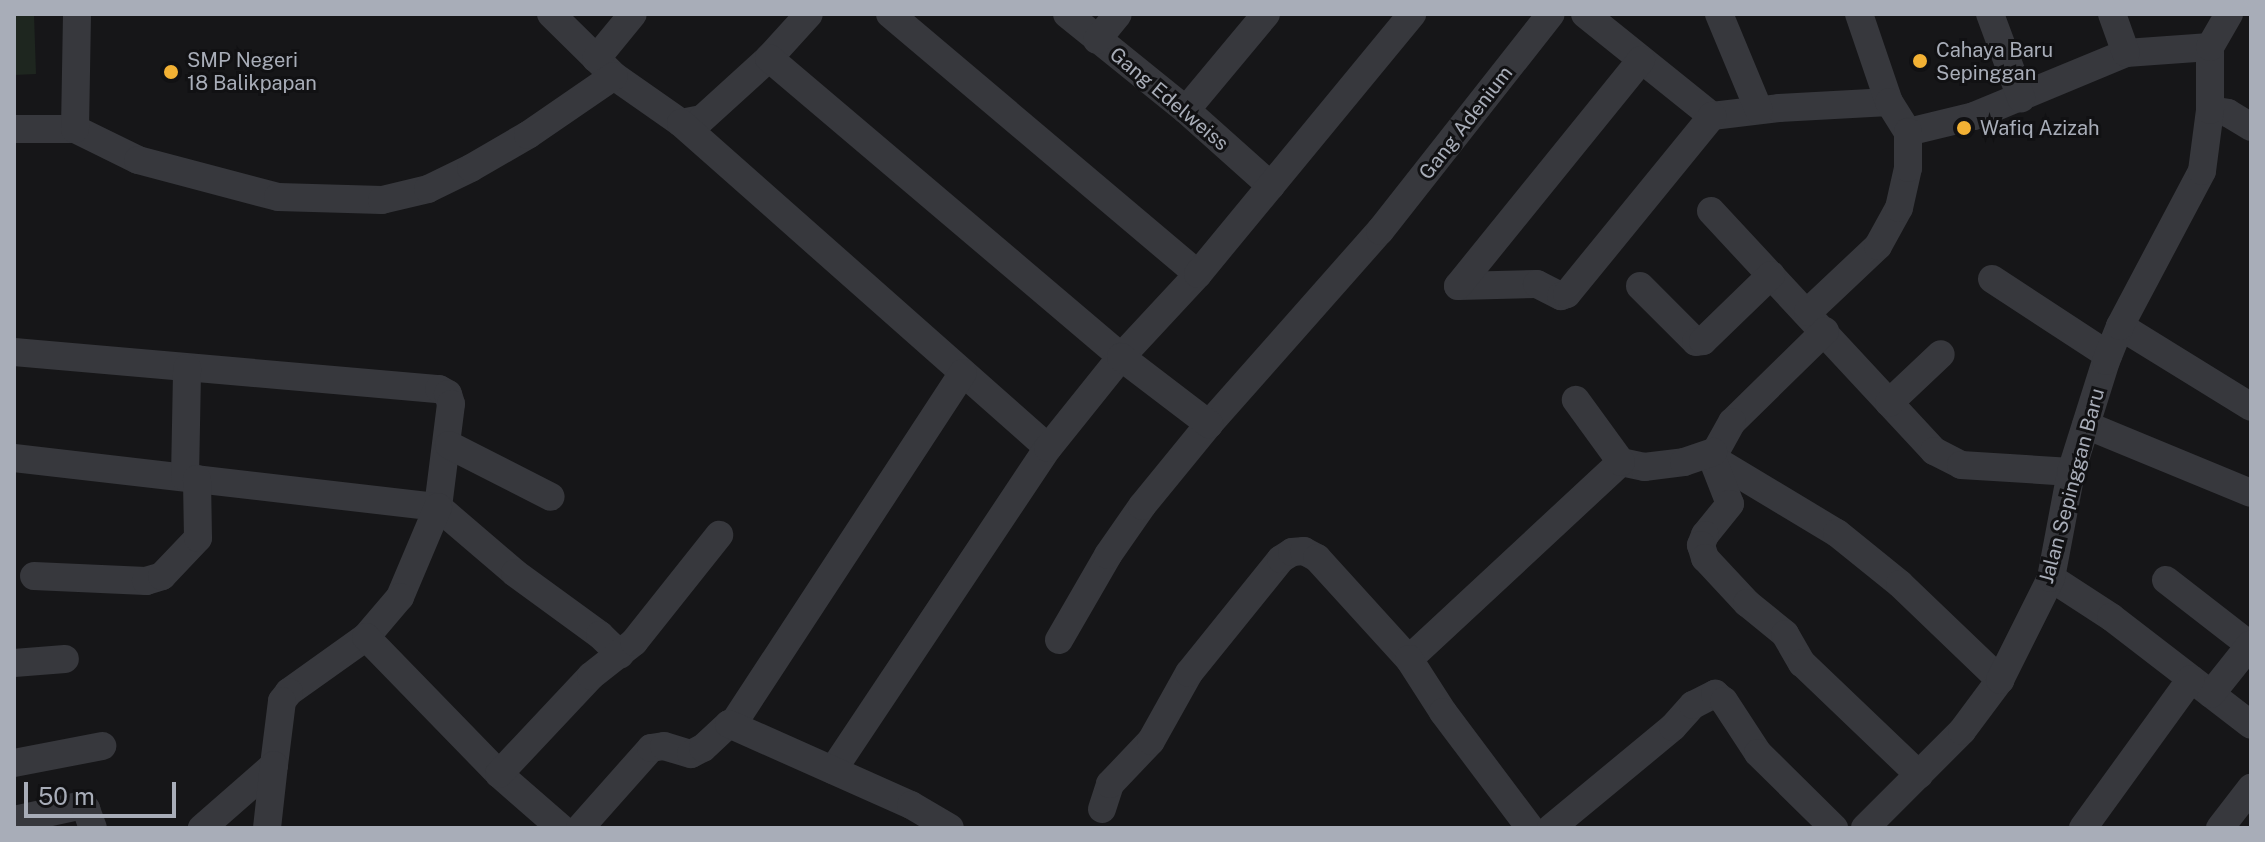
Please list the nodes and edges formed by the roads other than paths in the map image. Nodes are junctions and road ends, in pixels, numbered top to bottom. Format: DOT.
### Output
graph roads {
  1 [pos="77,14"];
  2 [pos="551,14"];
  3 [pos="633,14"];
  4 [pos="809,14"];
  5 [pos="890,14"];
  6 [pos="1067,14"];
  7 [pos="1118,14"];
  8 [pos="1266,14"];
  9 [pos="1412,14"];
  10 [pos="1551,14"];
  11 [pos="1585,14"];
  12 [pos="1719,14"];
  13 [pos="1859,14"];
  14 [pos="1990,14"];
  15 [pos="2112,14"];
  16 [pos="2229,14"];
  17 [pos="1097,40"];
  18 [pos="2210,47"];
  19 [pos="2126,53"];
  20 [pos="769,58"];
  21 [pos="1641,60"];
  22 [pos="605,68"];
  23 [pos="2021,98"];
  24 [pos="1889,102"];
  25 [pos="1186,110"];
  26 [pos="1759,110"];
  27 [pos="2210,110"];
  28 [pos="1712,116"];
  29 [pos="681,123"];
  30 [pos="2251,127"];
  31 [pos="14,129"];
  32 [pos="75,129"];
  33 [pos="1908,132"];
  34 [pos="1271,186"];
  35 [pos="1711,211"];
  36 [pos="1198,274"];
  37 [pos="1771,275"];
  38 [pos="1992,279"];
  39 [pos="1640,286"];
  40 [pos="1816,322"];
  41 [pos="2120,326"];
  42 [pos="14,352"];
  43 [pos="1941,354"];
  44 [pos="2108,355"];
  45 [pos="1121,357"];
  46 [pos="187,368"];
  47 [pos="963,373"];
  48 [pos="1576,400"];
  49 [pos="1889,403"];
  50 [pos="2251,407"];
  51 [pos="1209,424"];
  52 [pos="2086,425"];
  53 [pos="449,445"];
  54 [pos="1048,448"];
  55 [pos="1712,455"];
  56 [pos="14,458"];
  57 [pos="1621,462"];
  58 [pos="2071,472"];
  59 [pos="191,478"];
  60 [pos="2251,493"];
  61 [pos="551,497"];
  62 [pos="438,507"];
  63 [pos="719,535"];
  64 [pos="34,576"];
  65 [pos="2051,578"];
  66 [pos="2166,580"];
  67 [pos="366,637"];
  68 [pos="1059,640"];
  69 [pos="2250,646"];
  70 [pos="620,654"];
  71 [pos="65,659"];
  72 [pos="1409,659"];
  73 [pos="14,663"];
  74 [pos="2000,680"];
  75 [pos="2201,687"];
  76 [pos="729,724"];
  77 [pos="2251,725"];
  78 [pos="102,746"];
  79 [pos="14,763"];
  80 [pos="274,765"];
  81 [pos="833,770"];
  82 [pos="499,774"];
  83 [pos="1919,775"];
  84 [pos="2251,788"];
  85 [pos="1102,809"];
  86 [pos="14,820"];
  87 [pos="1868,827"];
  88 [pos="93,828"];
  89 [pos="202,828"];
  90 [pos="267,828"];
  91 [pos="561,828"];
  92 [pos="580,828"];
  93 [pos="950,828"];
  94 [pos="1530,828"];
  95 [pos="1551,828"];
  96 [pos="1834,828"];
  97 [pos="2083,828"];
  98 [pos="2220,828"];
  1 -- 32 [label="street"];
  2 -- 22 [label="street"];
  3 -- 22 [label="street"];
  4 -- 20 [label="street"];
  5 -- 36 [label="street"];
  6 -- 17 [label="street, Gang Edelweiss"];
  7 -- 17 [label="street"];
  8 -- 25 [label="street"];
  9 -- 34 [label="street"];
  10 -- 51 [label="street, Gang Adenium"];
  11 -- 21 [label="street"];
  12 -- 26 [label="street"];
  13 -- 24 [label="street"];
  14 -- 23 [label="street"];
  15 -- 19 [label="street"];
  16 -- 18 [label="street, Jalan Sepinggan Baru"];
  17 -- 25 [label="street, Gang Edelweiss"];
  18 -- 19 [label="street"];
  18 -- 27 [label="street, Jalan Sepinggan Baru"];
  19 -- 23 [label="street"];
  20 -- 29 [label="street"];
  20 -- 45 [label="street"];
  21 -- 28 [label="street"];
  21 -- 28 [label="street"];
  22 -- 29 [label="street"];
  22 -- 32 [label="street"];
  23 -- 33 [label="street"];
  24 -- 26 [label="street"];
  24 -- 33 [label="street"];
  25 -- 34 [label="street, Gang Edelweiss"];
  26 -- 28 [label="street"];
  27 -- 30 [label="street"];
  27 -- 41 [label="street, Jalan Sepinggan Baru"];
  29 -- 47 [label="street"];
  31 -- 32 [label="street"];
  33 -- 40 [label="street"];
  34 -- 36 [label="street"];
  35 -- 37 [label="street"];
  36 -- 45 [label="street"];
  37 -- 39 [label="street"];
  37 -- 40 [label="street"];
  38 -- 44 [label="street"];
  40 -- 49 [label="street"];
  40 -- 55 [label="street"];
  41 -- 44 [label="street, Jalan Sepinggan Baru"];
  41 -- 50 [label="street"];
  42 -- 46 [label="street"];
  43 -- 49 [label="street"];
  44 -- 52 [label="street, Jalan Sepinggan Baru"];
  45 -- 51 [label="street"];
  45 -- 54 [label="street"];
  46 -- 53 [label="street"];
  46 -- 59 [label="street"];
  47 -- 54 [label="street"];
  47 -- 76 [label="street"];
  48 -- 57 [label="street"];
  49 -- 58 [label="street"];
  51 -- 68 [label="street, Gang Adenium"];
  52 -- 58 [label="street, Jalan Sepinggan Baru"];
  52 -- 60 [label="street"];
  53 -- 61 [label="street"];
  53 -- 62 [label="street"];
  54 -- 81 [label="street"];
  55 -- 57 [label="street"];
  55 -- 74 [label="street"];
  55 -- 83 [label="street"];
  56 -- 59 [label="street"];
  57 -- 72 [label="street"];
  58 -- 65 [label="street, Jalan Sepinggan Baru"];
  59 -- 62 [label="street"];
  59 -- 64 [label="street"];
  62 -- 67 [label="street"];
  62 -- 70 [label="street"];
  63 -- 70 [label="street"];
  65 -- 74 [label="street, Jalan Sepinggan Baru"];
  65 -- 75 [label="street"];
  66 -- 69 [label="street"];
  67 -- 80 [label="street"];
  67 -- 82 [label="street"];
  69 -- 75 [label="street"];
  70 -- 82 [label="street"];
  71 -- 73 [label="street"];
  72 -- 85 [label="street"];
  72 -- 94 [label="street"];
  74 -- 83 [label="street, Jalan Sepinggan Baru"];
  75 -- 77 [label="street"];
  75 -- 97 [label="street"];
  76 -- 81 [label="street"];
  76 -- 92 [label="street"];
  78 -- 79 [label="street"];
  80 -- 89 [label="street"];
  80 -- 90 [label="street"];
  81 -- 93 [label="street"];
  82 -- 91 [label="street"];
  83 -- 87 [label="street, Jalan Sepinggan Baru"];
  84 -- 98 [label="street"];
  86 -- 88 [label="street"];
  95 -- 96 [label="street"];
}
